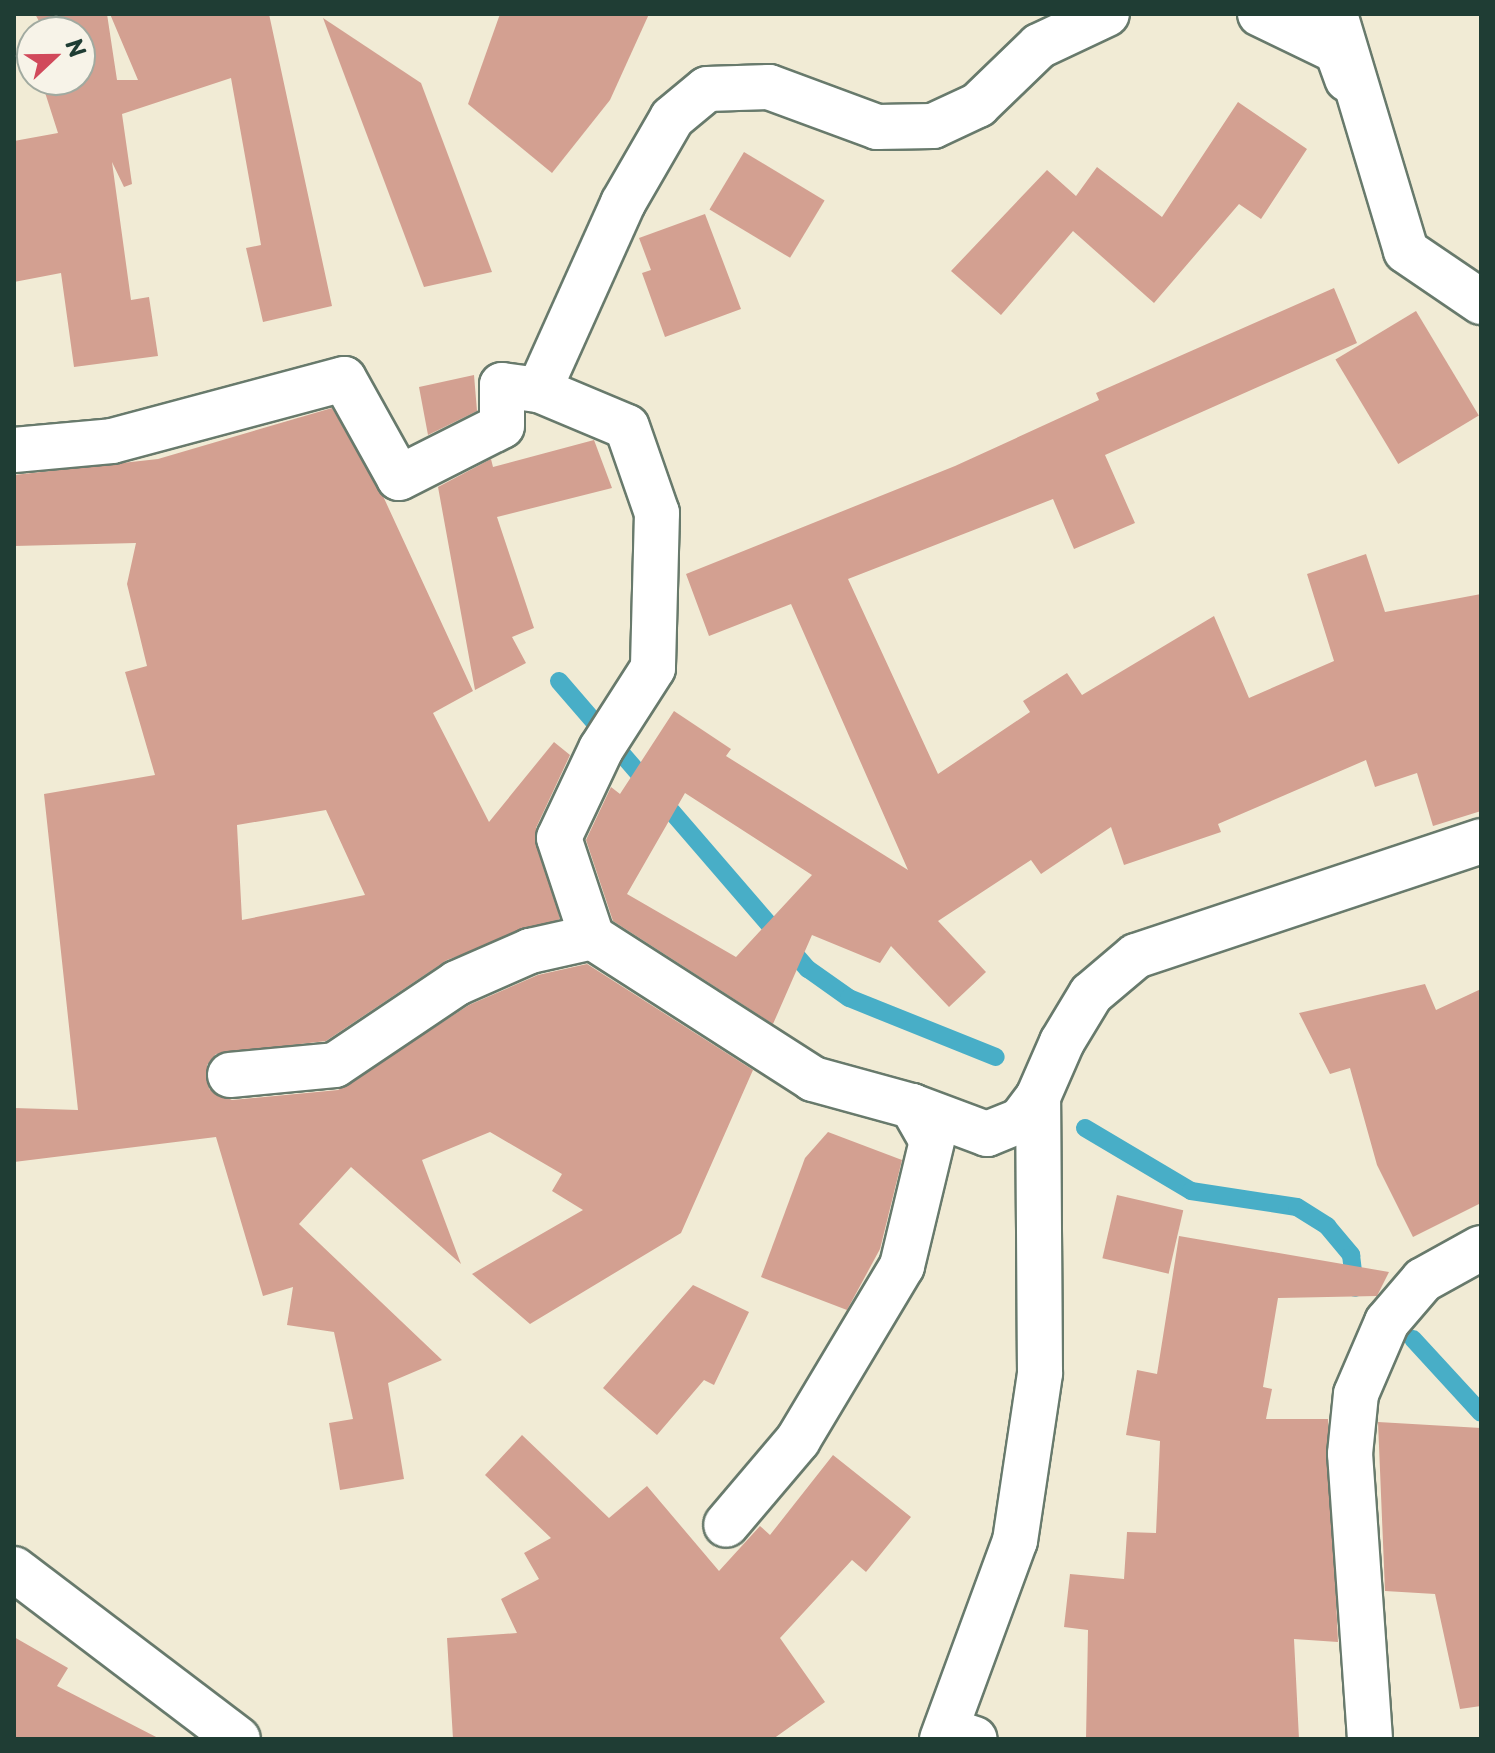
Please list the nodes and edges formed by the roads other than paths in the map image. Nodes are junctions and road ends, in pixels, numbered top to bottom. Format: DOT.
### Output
graph roads {
  1 [pos="1107,14"];
  2 [pos="1260,14"];
  3 [pos="1335,14"];
  4 [pos="1362,119"];
  5 [pos="1481,302"];
  6 [pos="539,390"];
  7 [pos="14,450"];
  8 [pos="1477,843"];
  9 [pos="592,937"];
  10 [pos="230,1075"];
  11 [pos="1038,1097"];
  12 [pos="912,1106"];
  13 [pos="1481,1248"];
  14 [pos="726,1525"];
  15 [pos="14,1569"];
  16 [pos="954,1736"];
  17 [pos="238,1739"];
  18 [pos="1370,1739"];
  1 -- 6 [label="main road"];
  2 -- 4 [label="main road"];
  3 -- 4 [label="main road"];
  4 -- 5 [label="main road"];
  6 -- 7 [label="main road"];
  6 -- 9 [label="main road"];
  8 -- 11 [label="main road"];
  9 -- 10 [label="main road"];
  9 -- 12 [label="main road"];
  11 -- 12 [label="main road"];
  11 -- 16 [label="main road"];
  12 -- 14 [label="main road"];
  13 -- 18 [label="main road"];
  15 -- 17 [label="main road"];
}
